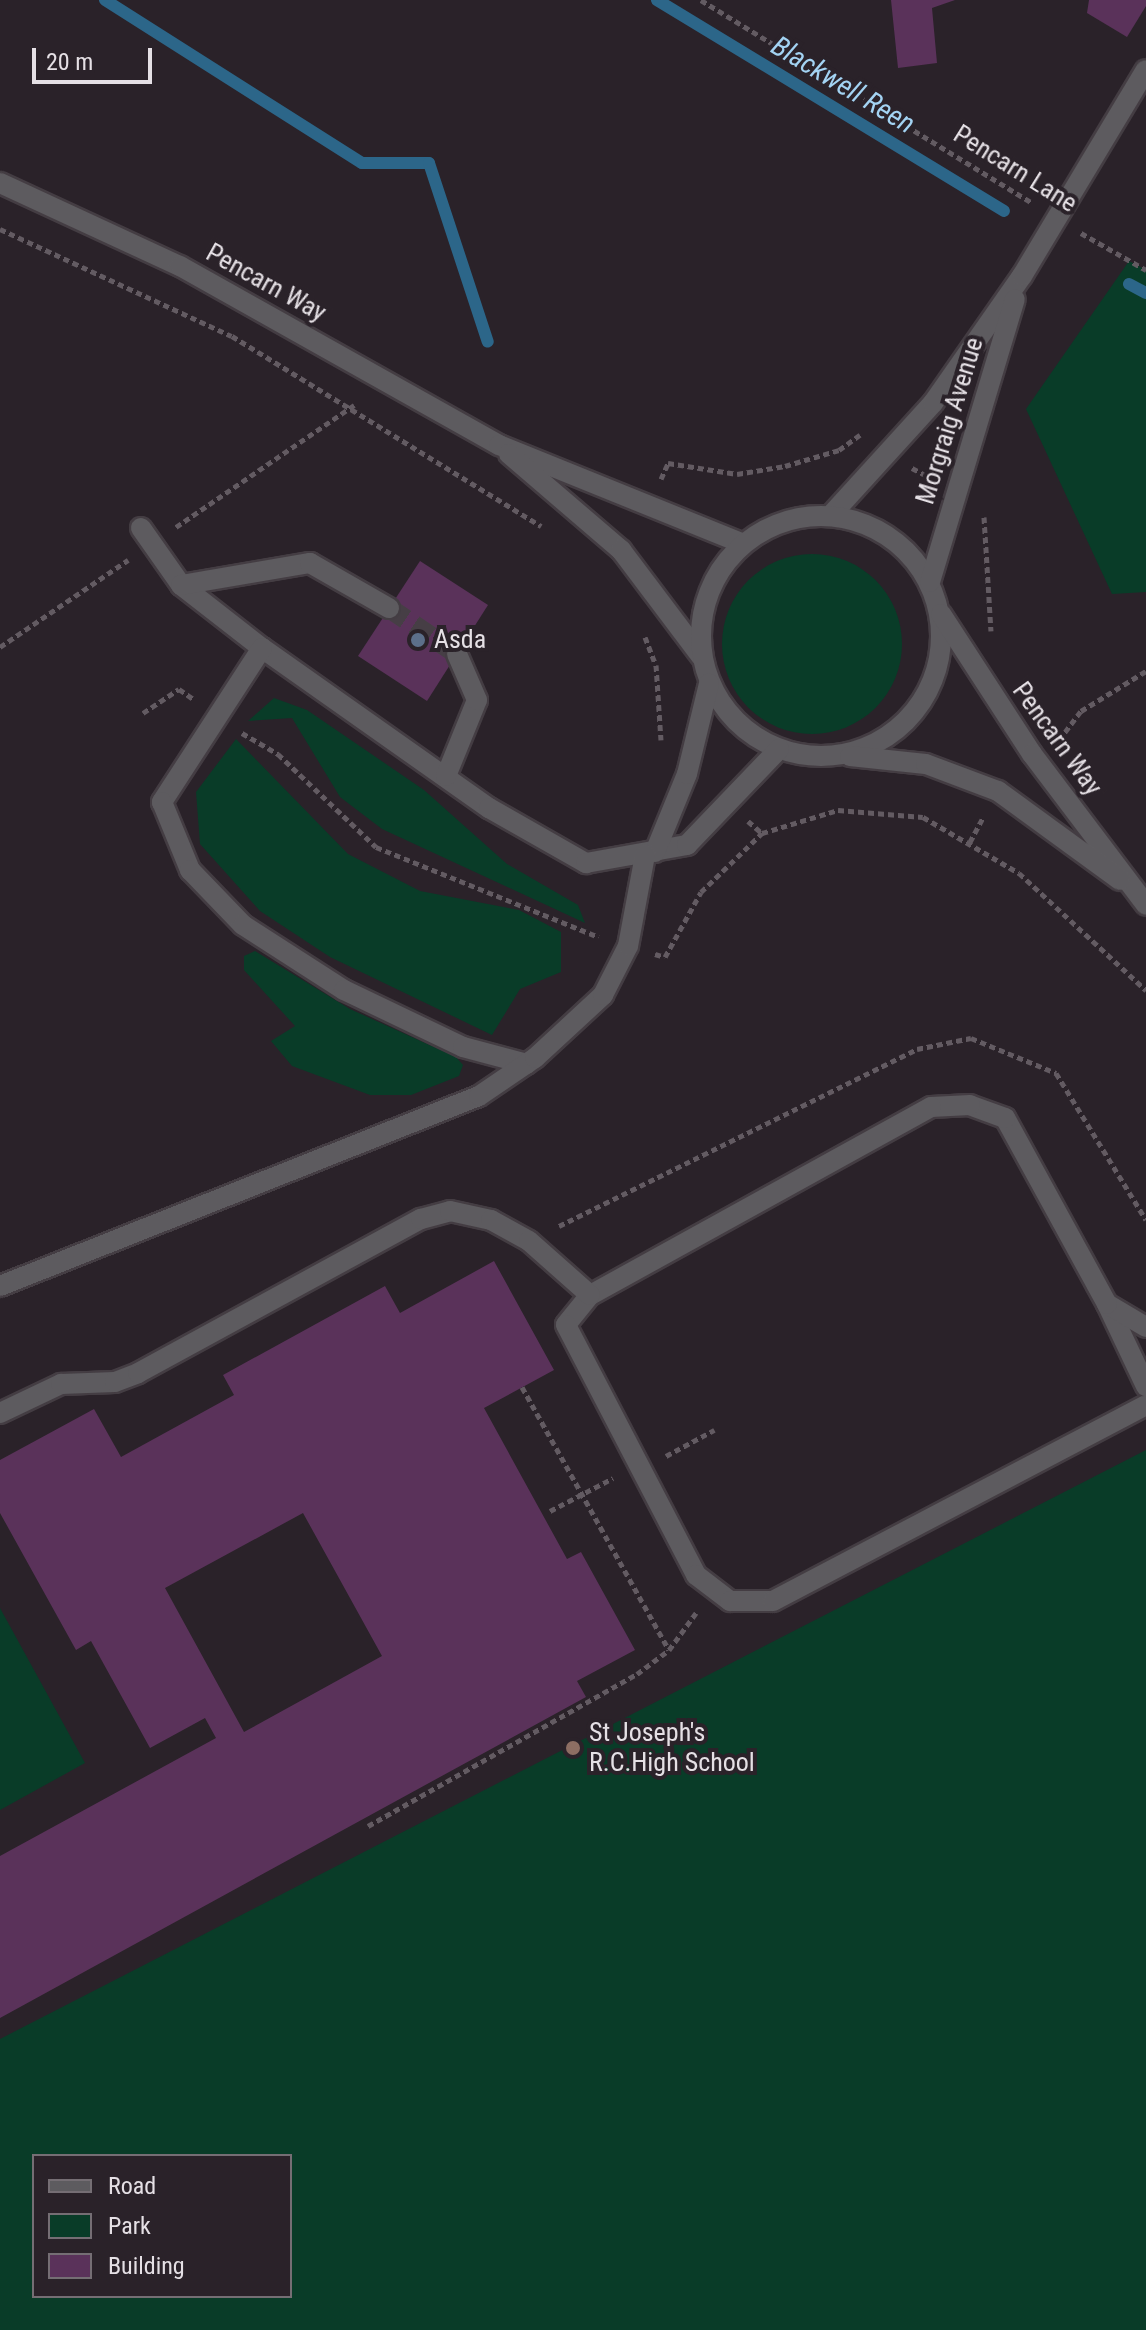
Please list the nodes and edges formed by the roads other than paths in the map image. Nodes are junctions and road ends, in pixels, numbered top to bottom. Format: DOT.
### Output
graph roads {
  1 [pos="1146,70"];
  2 [pos="0,183"];
  3 [pos="1022,276"];
  4 [pos="499,445"];
  5 [pos="831,515"];
  6 [pos="141,528"];
  7 [pos="742,543"];
  8 [pos="930,582"];
  9 [pos="181,585"];
  10 [pos="389,608"];
  11 [pos="941,614"];
  12 [pos="262,648"];
  13 [pos="457,654"];
  14 [pos="701,656"];
  15 [pos="709,684"];
  16 [pos="779,749"];
  17 [pos="842,755"];
  18 [pos="446,776"];
  19 [pos="650,854"];
  20 [pos="1141,899"];
  21 [pos="527,1064"];
  22 [pos="0,1286"];
  23 [pos="590,1295"];
  24 [pos="1107,1304"];
  25 [pos="1146,1327"];
  26 [pos="1146,1386"];
  27 [pos="1146,1405"];
  28 [pos="0,1413"];
  1 -- 3 [label="street, Morgraig Avenue"];
  2 -- 4 [label="street, Pencarn Way"];
  3 -- 5 [label="street, Morgraig Avenue"];
  3 -- 8 [label="street, Morgraig Avenue"];
  4 -- 7 [label="street, Pencarn Way"];
  4 -- 14 [label="street, Pencarn Way"];
  5 -- 7 [label="street"];
  5 -- 8 [label="street"];
  6 -- 9 [label="street"];
  7 -- 14 [label="street"];
  8 -- 11 [label="street"];
  9 -- 10 [label="street"];
  9 -- 12 [label="street"];
  11 -- 17 [label="street"];
  11 -- 20 [label="street, Pencarn Way"];
  12 -- 18 [label="street"];
  12 -- 21 [label="street"];
  13 -- 18 [label="street"];
  14 -- 15 [label="street"];
  15 -- 16 [label="street"];
  15 -- 19 [label="street"];
  16 -- 17 [label="street"];
  16 -- 19 [label="street"];
  17 -- 20 [label="street, Pencarn Way"];
  18 -- 19 [label="street"];
  19 -- 21 [label="street"];
  21 -- 22 [label="street"];
  23 -- 24 [label="street"];
  23 -- 27 [label="street"];
  23 -- 28 [label="street"];
  24 -- 25 [label="street"];
  24 -- 26 [label="street"];
}
